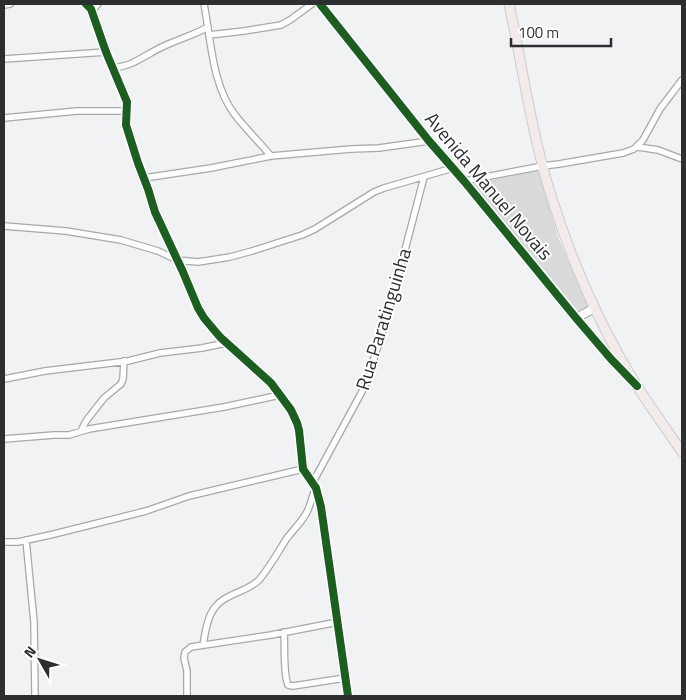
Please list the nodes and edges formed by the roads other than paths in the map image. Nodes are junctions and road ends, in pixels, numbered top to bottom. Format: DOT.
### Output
graph roads {
  1 [pos="10,4"];
  2 [pos="86,4"];
  3 [pos="98,4"];
  4 [pos="204,4"];
  5 [pos="312,4"];
  6 [pos="320,4"];
  7 [pos="510,4"];
  8 [pos="4,5"];
  9 [pos="92,11"];
  10 [pos="208,27"];
  11 [pos="209,35"];
  12 [pos="106,52"];
  13 [pos="4,59"];
  14 [pos="113,68"];
  15 [pos="682,80"];
  16 [pos="127,110"];
  17 [pos="4,118"];
  18 [pos="429,141"];
  19 [pos="638,147"];
  20 [pos="271,156"];
  21 [pos="682,159"];
  22 [pos="543,166"];
  23 [pos="453,168"];
  24 [pos="424,177"];
  25 [pos="144,178"];
  26 [pos="464,181"];
  27 [pos="4,226"];
  28 [pos="177,260"];
  29 [pos="595,308"];
  30 [pos="576,318"];
  31 [pos="226,343"];
  32 [pos="615,356"];
  33 [pos="124,361"];
  34 [pos="4,379"];
  35 [pos="280,395"];
  36 [pos="81,431"];
  37 [pos="4,438"];
  38 [pos="682,452"];
  39 [pos="303,469"];
  40 [pos="314,485"];
  41 [pos="26,540"];
  42 [pos="4,542"];
  43 [pos="338,622"];
  44 [pos="284,632"];
  45 [pos="203,646"];
  46 [pos="345,678"];
  47 [pos="35,696"];
  48 [pos="187,696"];
  49 [pos="348,696"];
  1 -- 8 [label="street"];
  2 -- 9 [label="street"];
  3 -- 9 [label="street"];
  4 -- 10 [label="street"];
  5 -- 11 [label="street"];
  6 -- 18 [label="street, Avenida Manuel Novais"];
  7 -- 22 [label="main road"];
  9 -- 12 [label="street"];
  10 -- 11 [label="street"];
  10 -- 14 [label="street"];
  11 -- 20 [label="street"];
  12 -- 13 [label="street"];
  12 -- 14 [label="street"];
  14 -- 16 [label="street"];
  15 -- 19 [label="street"];
  16 -- 17 [label="street"];
  16 -- 25 [label="street"];
  18 -- 20 [label="street"];
  18 -- 23 [label="street, Avenida Manuel Novais"];
  19 -- 21 [label="street"];
  19 -- 22 [label="street"];
  20 -- 25 [label="street"];
  22 -- 26 [label="street"];
  22 -- 29 [label="main road"];
  23 -- 24 [label="street"];
  23 -- 26 [label="street, Avenida Manuel Novais"];
  24 -- 28 [label="street"];
  24 -- 40 [label="street, Rua Paratinguinha"];
  25 -- 28 [label="street"];
  26 -- 30 [label="street, Avenida Manuel Novais"];
  27 -- 28 [label="street"];
  28 -- 31 [label="street"];
  29 -- 30 [label="street"];
  29 -- 32 [label="main road"];
  30 -- 32 [label="street, Avenida Manuel Novais"];
  31 -- 33 [label="street"];
  31 -- 35 [label="street"];
  32 -- 38 [label="main road"];
  33 -- 34 [label="street"];
  33 -- 36 [label="street"];
  35 -- 36 [label="street"];
  35 -- 39 [label="street"];
  36 -- 37 [label="street"];
  39 -- 40 [label="street"];
  39 -- 41 [label="street"];
  40 -- 43 [label="street"];
  40 -- 45 [label="street, Rua Paratinguinha"];
  41 -- 42 [label="street"];
  41 -- 47 [label="street"];
  43 -- 44 [label="street"];
  43 -- 46 [label="street"];
  44 -- 45 [label="street"];
  44 -- 46 [label="street"];
  45 -- 48 [label="street"];
  46 -- 49 [label="street"];
}
